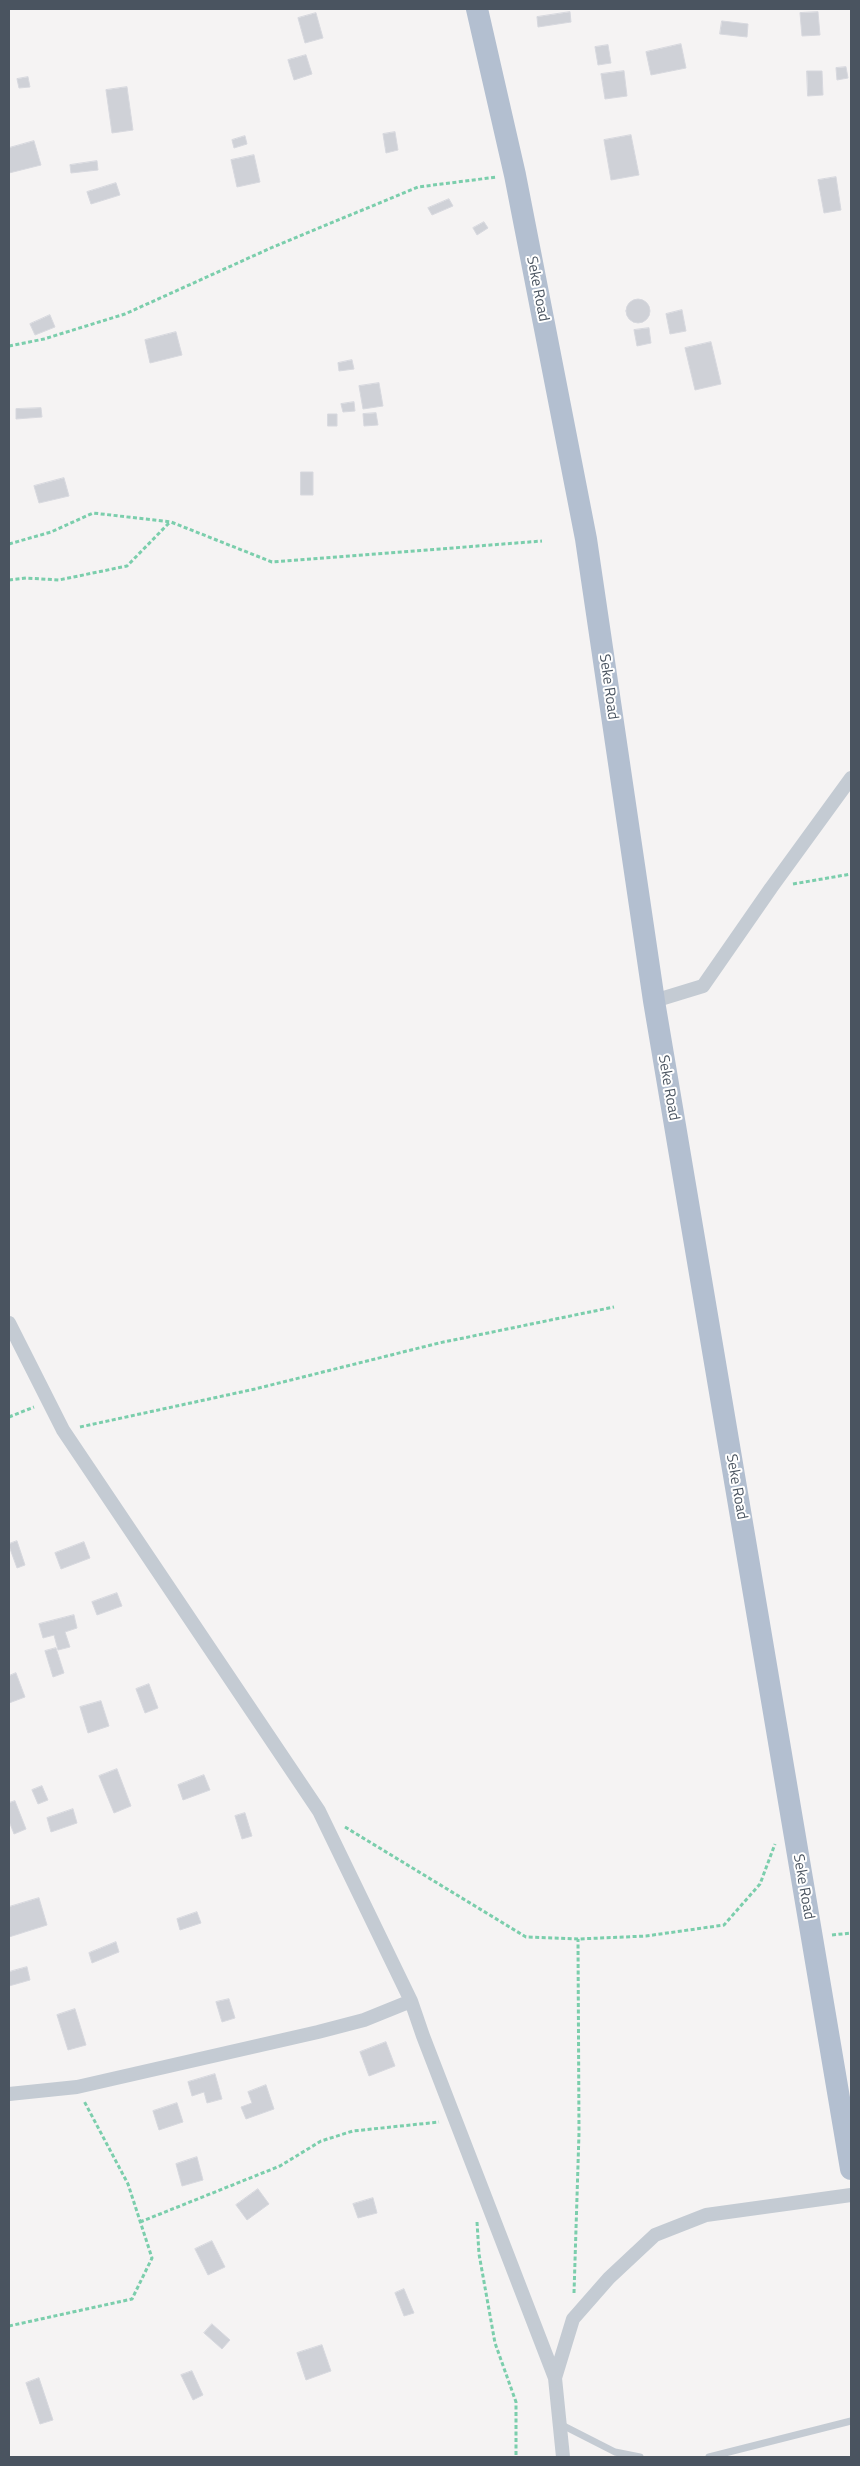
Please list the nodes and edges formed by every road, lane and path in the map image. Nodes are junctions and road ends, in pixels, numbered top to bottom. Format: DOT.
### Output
graph roads {
  1 [pos="477,9"];
  2 [pos="515,175"];
  3 [pos="9,346"];
  4 [pos="171,522"];
  5 [pos="542,541"];
  6 [pos="9,544"];
  7 [pos="9,580"];
  8 [pos="851,778"];
  9 [pos="851,874"];
  10 [pos="771,888"];
  11 [pos="654,1001"];
  12 [pos="614,1307"];
  13 [pos="9,1323"];
  14 [pos="48,1400"];
  15 [pos="9,1417"];
  16 [pos="63,1430"];
  17 [pos="319,1811"];
  18 [pos="776,1840"];
  19 [pos="578,1939"];
  20 [pos="412,2001"];
  21 [pos="77,2087"];
  22 [pos="9,2094"];
  23 [pos="455,2120"];
  24 [pos="850,2157"];
  25 [pos="851,2195"];
  26 [pos="477,2217"];
  27 [pos="140,2222"];
  28 [pos="573,2319"];
  29 [pos="9,2326"];
  30 [pos="555,2378"];
  31 [pos="851,2421"];
  32 [pos="560,2424"];
  33 [pos="516,2457"];
  34 [pos="563,2457"];
  35 [pos="640,2457"];
  36 [pos="709,2457"];
  1 -- 2 [label="main road, Seke Road"];
  2 -- 3 [label="path"];
  2 -- 11 [label="main road, Seke Road"];
  4 -- 5 [label="path"];
  4 -- 6 [label="path"];
  4 -- 7 [label="path"];
  8 -- 10 [label="street"];
  9 -- 10 [label="path"];
  10 -- 11 [label="street"];
  11 -- 24 [label="main road, Seke Road"];
  12 -- 16 [label="path"];
  13 -- 14 [label="street"];
  14 -- 15 [label="path"];
  14 -- 16 [label="street"];
  16 -- 17 [label="street"];
  17 -- 19 [label="path"];
  17 -- 20 [label="street"];
  18 -- 19 [label="path"];
  19 -- 28 [label="path"];
  20 -- 21 [label="street"];
  20 -- 23 [label="street"];
  21 -- 22 [label="street"];
  21 -- 27 [label="path"];
  23 -- 27 [label="path"];
  23 -- 30 [label="street"];
  25 -- 28 [label="street"];
  26 -- 33 [label="path"];
  27 -- 29 [label="path"];
  28 -- 30 [label="street"];
  30 -- 32 [label="street"];
  31 -- 36 [label="lane"];
  32 -- 34 [label="street"];
  32 -- 35 [label="lane"];
}
